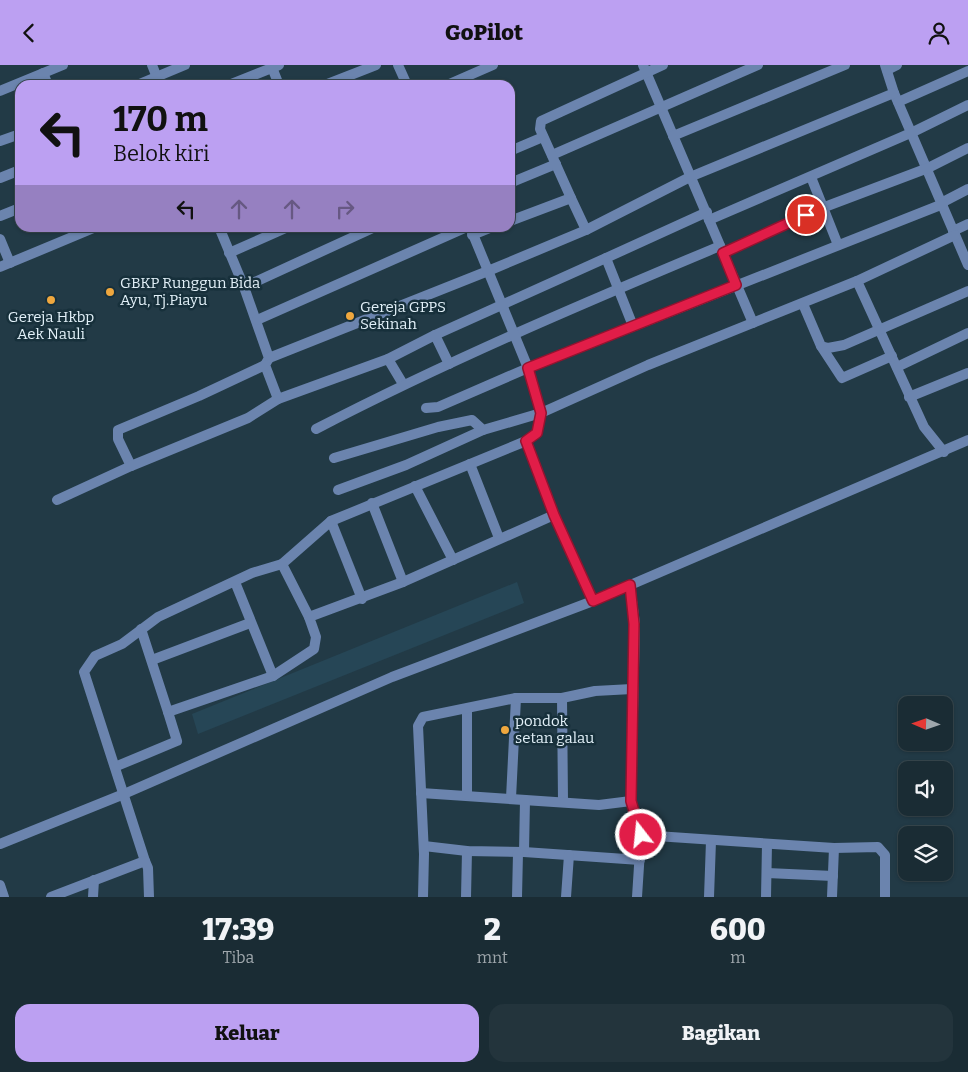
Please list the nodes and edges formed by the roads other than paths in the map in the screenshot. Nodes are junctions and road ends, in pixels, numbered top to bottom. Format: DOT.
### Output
graph roads {
  1 [pos="62,65"];
  2 [pos="152,65"];
  3 [pos="185,65"];
  4 [pos="376,65"];
  5 [pos="398,65"];
  6 [pos="493,65"];
  7 [pos="663,65"];
  8 [pos="758,65"];
  9 [pos="845,65"];
  10 [pos="897,65"];
  11 [pos="274,66"];
  12 [pos="886,67"];
  13 [pos="644,69"];
  14 [pos="968,71"];
  15 [pos="43,73"];
  16 [pos="26,80"];
  17 [pos="46,80"];
  18 [pos="159,80"];
  19 [pos="161,80"];
  20 [pos="241,80"];
  21 [pos="278,80"];
  22 [pos="338,80"];
  23 [pos="405,80"];
  24 [pos="458,80"];
  25 [pos="15,85"];
  26 [pos="0,91"];
  27 [pos="896,97"];
  28 [pos="968,105"];
  29 [pos="660,106"];
  30 [pos="912,132"];
  31 [pos="15,135"];
  32 [pos="673,136"];
  33 [pos="543,137"];
  34 [pos="0,141"];
  35 [pos="968,148"];
  36 [pos="515,149"];
  37 [pos="554,159"];
  38 [pos="928,168"];
  39 [pos="15,172"];
  40 [pos="690,177"];
  41 [pos="811,177"];
  42 [pos="0,178"];
  43 [pos="515,180"];
  44 [pos="968,189"];
  45 [pos="571,198"];
  46 [pos="943,203"];
  47 [pos="822,208"];
  48 [pos="15,210"];
  49 [pos="0,216"];
  50 [pos="708,216"];
  51 [pos="515,219"];
  52 [pos="968,224"];
  53 [pos="586,230"];
  54 [pos="84,232"];
  55 [pos="221,232"];
  56 [pos="277,232"];
  57 [pos="364,232"];
  58 [pos="465,232"];
  59 [pos="471,232"];
  60 [pos="954,233"];
  61 [pos="0,239"];
  62 [pos="838,245"];
  63 [pos="722,250"];
  64 [pos="229,253"];
  65 [pos="606,258"];
  66 [pos="10,263"];
  67 [pos="968,264"];
  68 [pos="0,267"];
  69 [pos="488,271"];
  70 [pos="857,281"];
  71 [pos="736,285"];
  72 [pos="244,287"];
  73 [pos="619,288"];
  74 [pos="968,291"];
  75 [pos="803,303"];
  76 [pos="502,305"];
  77 [pos="257,320"];
  78 [pos="753,323"];
  79 [pos="633,326"];
  80 [pos="881,329"];
  81 [pos="968,333"];
  82 [pos="435,335"];
  83 [pos="515,336"];
  84 [pos="821,346"];
  85 [pos="892,356"];
  86 [pos="388,359"];
  87 [pos="267,361"];
  88 [pos="449,364"];
  89 [pos="897,367"];
  90 [pos="528,368"];
  91 [pos="968,373"];
  92 [pos="403,384"];
  93 [pos="909,397"];
  94 [pos="278,399"];
  95 [pos="426,408"];
  96 [pos="541,413"];
  97 [pos="316,429"];
  98 [pos="483,430"];
  99 [pos="968,440"];
  100 [pos="526,441"];
  101 [pos="944,452"];
  102 [pos="334,458"];
  103 [pos="470,464"];
  104 [pos="131,466"];
  105 [pos="415,486"];
  106 [pos="338,490"];
  107 [pos="57,500"];
  108 [pos="372,503"];
  109 [pos="554,515"];
  110 [pos="331,521"];
  111 [pos="499,538"];
  112 [pos="453,560"];
  113 [pos="282,564"];
  114 [pos="235,582"];
  115 [pos="403,582"];
  116 [pos="630,585"];
  117 [pos="362,599"];
  118 [pos="593,601"];
  119 [pos="309,617"];
  120 [pos="250,623"];
  121 [pos="141,629"];
  122 [pos="152,660"];
  123 [pos="273,676"];
  124 [pos="632,689"];
  125 [pos="516,698"];
  126 [pos="562,698"];
  127 [pos="467,709"];
  128 [pos="168,712"];
  129 [pos="117,766"];
  130 [pos="422,793"];
  131 [pos="124,794"];
  132 [pos="467,795"];
  133 [pos="511,798"];
  134 [pos="525,800"];
  135 [pos="562,801"];
  136 [pos="631,801"];
  137 [pos="641,835"];
  138 [pos="711,841"];
  139 [pos="0,844"];
  140 [pos="767,844"];
  141 [pos="424,846"];
  142 [pos="834,848"];
  143 [pos="467,851"];
  144 [pos="521,853"];
  145 [pos="569,855"];
  146 [pos="640,860"];
  147 [pos="145,861"];
  148 [pos="767,873"];
  149 [pos="833,875"];
  150 [pos="94,880"];
  151 [pos="0,885"];
  152 [pos="4,897"];
  153 [pos="51,897"];
  154 [pos="94,897"];
  155 [pos="148,897"];
  156 [pos="423,897"];
  157 [pos="466,897"];
  158 [pos="517,897"];
  159 [pos="566,897"];
  160 [pos="637,897"];
  161 [pos="709,897"];
  162 [pos="766,897"];
  163 [pos="832,897"];
  164 [pos="884,897"];
  1 -- 15 [label="street"];
  2 -- 18 [label="street"];
  3 -- 19 [label="street"];
  4 -- 22 [label="street"];
  5 -- 23 [label="street"];
  6 -- 24 [label="street"];
  7 -- 13 [label="street"];
  8 -- 29 [label="street"];
  9 -- 32 [label="street"];
  10 -- 12 [label="street"];
  11 -- 20 [label="street"];
  11 -- 21 [label="street"];
  12 -- 27 [label="street"];
  13 -- 29 [label="street"];
  13 -- 33 [label="street"];
  14 -- 27 [label="street"];
  15 -- 16 [label="street"];
  15 -- 17 [label="street"];
  25 -- 26 [label="street"];
  27 -- 30 [label="street"];
  27 -- 40 [label="street"];
  28 -- 30 [label="street"];
  29 -- 32 [label="street"];
  29 -- 37 [label="street"];
  30 -- 38 [label="street"];
  30 -- 41 [label="street"];
  31 -- 34 [label="street"];
  32 -- 40 [label="street"];
  33 -- 36 [label="street"];
  33 -- 37 [label="street"];
  35 -- 38 [label="street"];
  37 -- 43 [label="street"];
  37 -- 45 [label="street"];
  38 -- 46 [label="street"];
  38 -- 47 [label="street"];
  39 -- 42 [label="street"];
  40 -- 50 [label="street"];
  40 -- 53 [label="street"];
  41 -- 47 [label="street"];
  41 -- 50 [label="street"];
  44 -- 46 [label="street"];
  45 -- 51 [label="street"];
  45 -- 53 [label="street"];
  46 -- 60 [label="street"];
  46 -- 62 [label="street"];
  47 -- 62 [label="street"];
  47 -- 63 [label="street"];
  48 -- 49 [label="street"];
  50 -- 63 [label="street"];
  50 -- 65 [label="street"];
  52 -- 60 [label="street"];
  53 -- 69 [label="street"];
  54 -- 66 [label="street"];
  55 -- 64 [label="street"];
  56 -- 64 [label="street"];
  57 -- 72 [label="street"];
  58 -- 77 [label="street"];
  59 -- 69 [label="street"];
  60 -- 67 [label="street"];
  60 -- 70 [label="street"];
  61 -- 66 [label="street"];
  62 -- 71 [label="street"];
  63 -- 71 [label="street"];
  63 -- 73 [label="street"];
  64 -- 72 [label="street"];
  65 -- 73 [label="street"];
  65 -- 76 [label="street"];
  66 -- 68 [label="street"];
  69 -- 76 [label="street"];
  69 -- 87 [label="street"];
  70 -- 75 [label="street"];
  70 -- 80 [label="street"];
  71 -- 78 [label="street"];
  71 -- 79 [label="street"];
  72 -- 77 [label="street"];
  73 -- 79 [label="street"];
  73 -- 83 [label="street"];
  74 -- 80 [label="street"];
  75 -- 78 [label="street"];
  75 -- 84 [label="street"];
  76 -- 82 [label="street"];
  76 -- 83 [label="street"];
  77 -- 87 [label="street"];
  78 -- 96 [label="street"];
  79 -- 90 [label="street"];
  80 -- 84 [label="street"];
  80 -- 85 [label="street"];
  81 -- 89 [label="street"];
  82 -- 86 [label="street"];
  82 -- 88 [label="street"];
  83 -- 88 [label="street"];
  83 -- 90 [label="street"];
  84 -- 85 [label="street"];
  85 -- 89 [label="street"];
  86 -- 92 [label="street"];
  86 -- 94 [label="street"];
  87 -- 94 [label="street"];
  87 -- 104 [label="street"];
  88 -- 92 [label="street"];
  89 -- 93 [label="street"];
  90 -- 95 [label="street"];
  90 -- 96 [label="street"];
  91 -- 93 [label="street"];
  92 -- 97 [label="street"];
  93 -- 101 [label="street"];
  94 -- 104 [label="street"];
  96 -- 98 [label="street"];
  96 -- 100 [label="street"];
  98 -- 102 [label="street"];
  98 -- 106 [label="street"];
  99 -- 101 [label="street"];
  100 -- 103 [label="street"];
  100 -- 109 [label="street"];
  101 -- 116 [label="street"];
  103 -- 105 [label="street"];
  103 -- 111 [label="street"];
  104 -- 107 [label="street"];
  105 -- 108 [label="street"];
  105 -- 112 [label="street"];
  108 -- 110 [label="street"];
  108 -- 115 [label="street"];
  109 -- 111 [label="street"];
  109 -- 118 [label="street"];
  110 -- 113 [label="street"];
  110 -- 117 [label="street"];
  111 -- 112 [label="street"];
  112 -- 115 [label="street"];
  113 -- 114 [label="street"];
  113 -- 119 [label="street"];
  114 -- 120 [label="street"];
  114 -- 121 [label="street"];
  115 -- 117 [label="street"];
  116 -- 118 [label="street"];
  116 -- 124 [label="street"];
  117 -- 119 [label="street"];
  118 -- 131 [label="street"];
  119 -- 123 [label="street"];
  120 -- 122 [label="street"];
  120 -- 123 [label="street"];
  121 -- 122 [label="street"];
  121 -- 129 [label="street"];
  122 -- 128 [label="street"];
  123 -- 128 [label="street"];
  124 -- 126 [label="street"];
  124 -- 136 [label="street"];
  125 -- 126 [label="street"];
  125 -- 127 [label="street"];
  125 -- 133 [label="street"];
  126 -- 135 [label="street"];
  127 -- 130 [label="street"];
  127 -- 132 [label="street"];
  128 -- 129 [label="street"];
  129 -- 131 [label="street"];
  130 -- 132 [label="street"];
  130 -- 141 [label="street"];
  131 -- 139 [label="street"];
  131 -- 147 [label="street"];
  132 -- 133 [label="street"];
  133 -- 134 [label="street"];
  134 -- 135 [label="street"];
  134 -- 144 [label="street"];
  135 -- 136 [label="street"];
  136 -- 137 [label="street"];
  137 -- 138 [label="street"];
  137 -- 146 [label="street"];
  138 -- 140 [label="street"];
  138 -- 161 [label="street"];
  140 -- 142 [label="street"];
  140 -- 148 [label="street"];
  141 -- 143 [label="street"];
  141 -- 156 [label="street"];
  142 -- 149 [label="street"];
  142 -- 164 [label="street"];
  143 -- 144 [label="street"];
  143 -- 157 [label="street"];
  144 -- 145 [label="street"];
  144 -- 158 [label="street"];
  145 -- 146 [label="street"];
  145 -- 159 [label="street"];
  146 -- 160 [label="street"];
  147 -- 150 [label="street"];
  147 -- 155 [label="street"];
  148 -- 149 [label="street"];
  148 -- 162 [label="street"];
  149 -- 163 [label="street"];
  150 -- 153 [label="street"];
  150 -- 154 [label="street"];
  151 -- 152 [label="street"];
}
